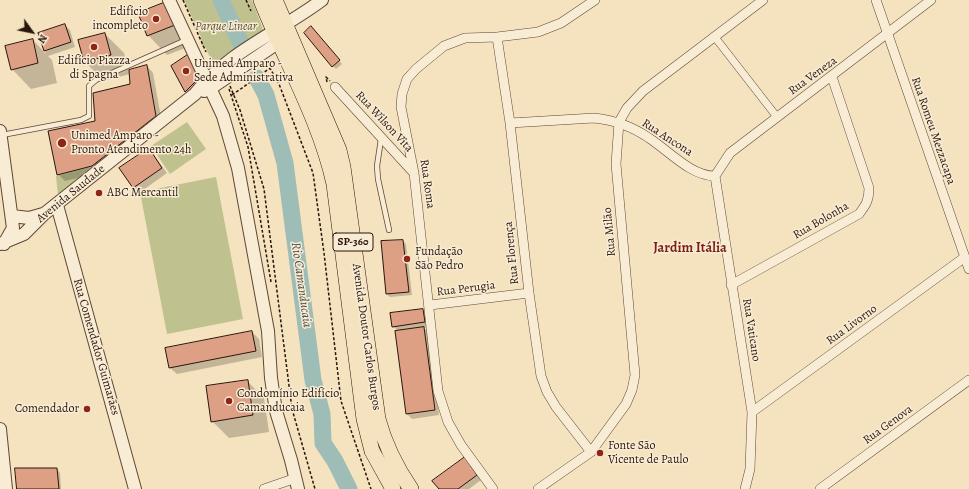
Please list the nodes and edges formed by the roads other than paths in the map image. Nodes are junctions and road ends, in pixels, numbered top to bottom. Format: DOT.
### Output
graph roads {
  1 [pos="169,0"];
  2 [pos="261,0"];
  3 [pos="276,0"];
  4 [pos="322,0"];
  5 [pos="595,0"];
  6 [pos="763,0"];
  7 [pos="876,0"];
  8 [pos="931,0"];
  9 [pos="887,34"];
  10 [pos="714,36"];
  11 [pos="497,37"];
  12 [pos="275,38"];
  13 [pos="188,39"];
  14 [pos="832,77"];
  15 [pos="209,83"];
  16 [pos="335,87"];
  17 [pos="777,116"];
  18 [pos="619,122"];
  19 [pos="510,124"];
  20 [pos="0,133"];
  21 [pos="382,137"];
  22 [pos="414,173"];
  23 [pos="715,176"];
  24 [pos="56,205"];
  25 [pos="44,214"];
  26 [pos="12,216"];
  27 [pos="389,230"];
  28 [pos="2,244"];
  29 [pos="965,258"];
  30 [pos="969,269"];
  31 [pos="731,285"];
  32 [pos="529,293"];
  33 [pos="430,305"];
  34 [pos="969,380"];
  35 [pos="752,412"];
  36 [pos="0,429"];
  37 [pos="590,452"];
  38 [pos="297,483"];
  39 [pos="6,489"];
  40 [pos="135,489"];
  41 [pos="264,489"];
  42 [pos="393,489"];
  43 [pos="411,489"];
  44 [pos="493,489"];
  45 [pos="538,489"];
  46 [pos="745,489"];
  47 [pos="820,489"];
  1 -- 13 [label="street"];
  2 -- 12 [label="main road, Avenida Doutor Carlos Burgos / SP-360"];
  3 -- 12 [label="main road, Avenida Doutor Carlos Burgos / SP-360"];
  4 -- 12 [label="street"];
  5 -- 11 [label="street, Rua Roma"];
  6 -- 10 [label="street, Rua Milão"];
  7 -- 9 [label="street, Rua Romeu Mezzacapa"];
  8 -- 9 [label="street, Rua Veneza"];
  9 -- 14 [label="street, Rua Veneza"];
  9 -- 29 [label="street, Rua Romeu Mezzacapa"];
  10 -- 17 [label="street"];
  10 -- 18 [label="street, Rua Milão"];
  11 -- 19 [label="street, Rua Florença"];
  11 -- 22 [label="street, Rua Roma"];
  12 -- 15 [label="street, Avenida Saudade"];
  12 -- 42 [label="main road, Avenida Doutor Carlos Burgos / SP-360"];
  12 -- 43 [label="main road, Avenida Doutor Carlos Burgos / SP-360"];
  13 -- 15 [label="street"];
  13 -- 20 [label="lane"];
  14 -- 17 [label="street, Rua Veneza"];
  14 -- 31 [label="street, Rua Bolonha"];
  15 -- 24 [label="street, Avenida Saudade"];
  15 -- 38 [label="street"];
  16 -- 21 [label="street, Rua Wilson Vita"];
  17 -- 23 [label="street, Rua Veneza"];
  18 -- 19 [label="street, Rua Ancona"];
  18 -- 23 [label="street, Rua Ancona"];
  18 -- 37 [label="street, Rua Milão"];
  19 -- 32 [label="street, Rua Florença"];
  20 -- 26 [label="street"];
  21 -- 22 [label="street, Rua Wilson Vita"];
  21 -- 27 [label="lane"];
  22 -- 33 [label="street, Rua Roma"];
  23 -- 31 [label="street, Rua Vaticano"];
  24 -- 25 [label="street, Avenida Saudade"];
  24 -- 40 [label="street, Rua Comendador Guimarães"];
  25 -- 26 [label="street"];
  25 -- 28 [label="street, Avenida Saudade"];
  26 -- 28 [label="street"];
  29 -- 30 [label="street, Rua Romeu Mezzacapa"];
  29 -- 35 [label="street, Rua Livorno"];
  31 -- 35 [label="street, Rua Vaticano"];
  32 -- 33 [label="street, Rua Perugia"];
  32 -- 37 [label="street, Rua Florença"];
  33 -- 44 [label="street, Rua Roma"];
  34 -- 47 [label="street, Rua Genova"];
  35 -- 46 [label="street, Rua Vaticano"];
  36 -- 39 [label="street"];
  37 -- 45 [label="street, Rua Milão"];
  38 -- 41 [label="street"];
}
